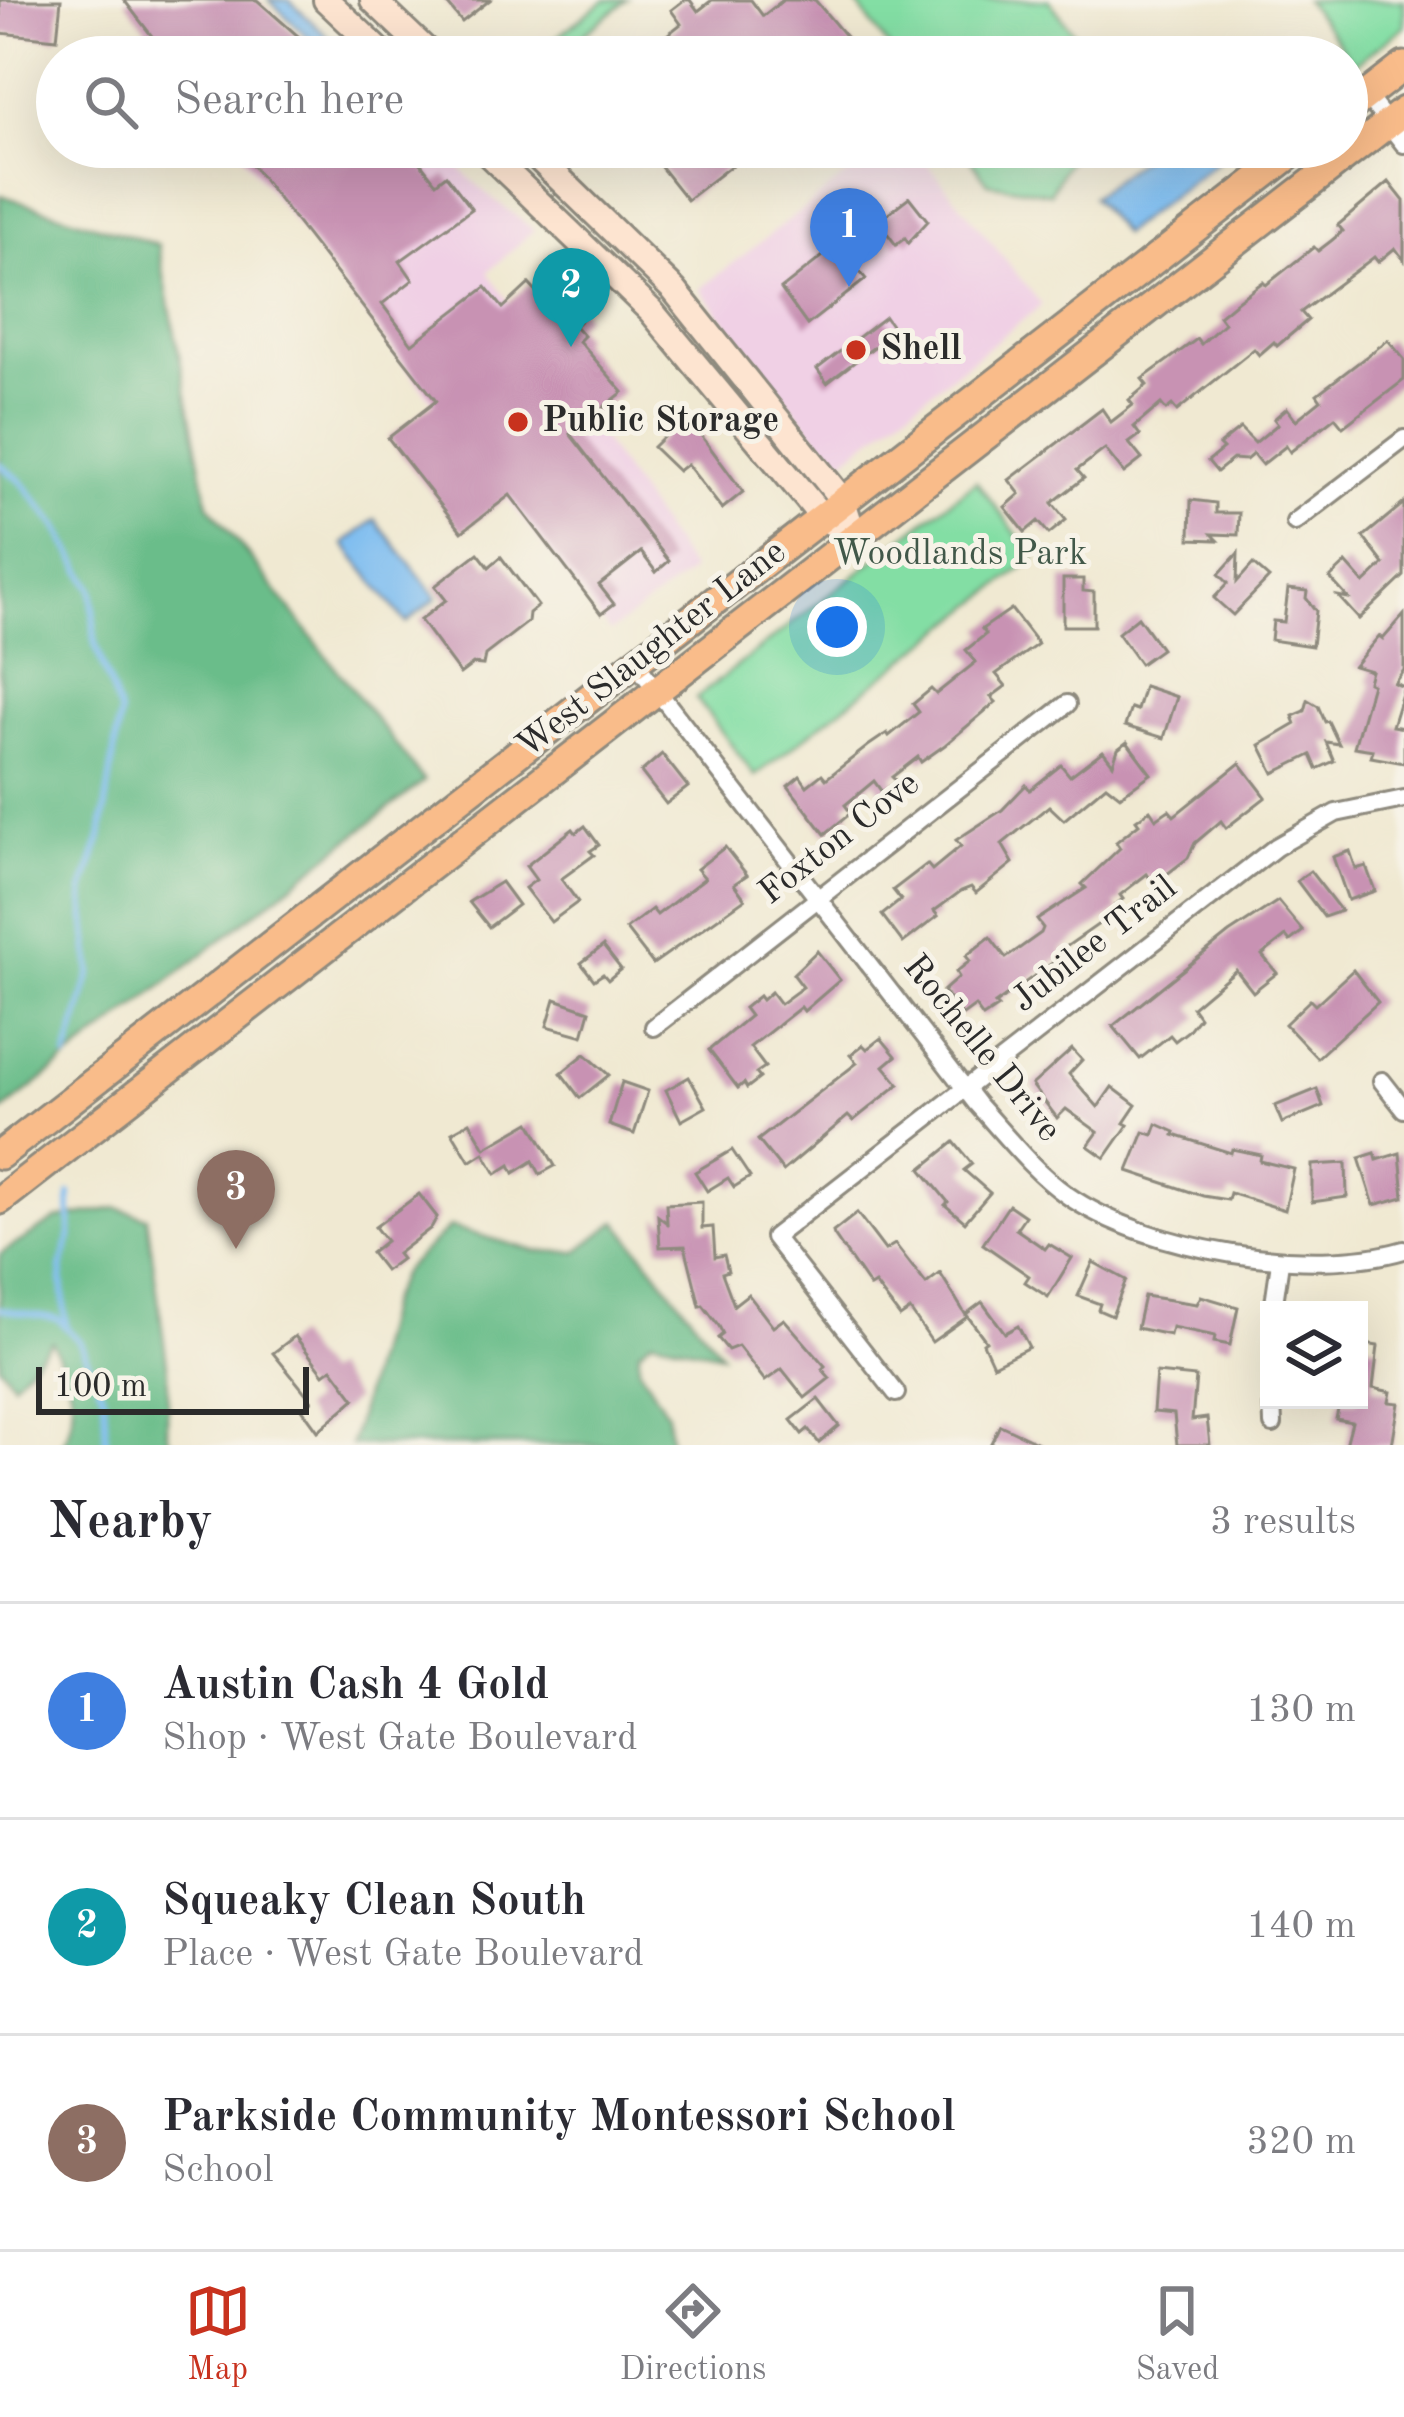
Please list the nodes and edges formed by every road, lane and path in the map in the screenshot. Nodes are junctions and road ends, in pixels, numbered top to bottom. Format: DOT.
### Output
graph roads {
  1 [pos="326,0"];
  2 [pos="373,0"];
  3 [pos="364,36"];
  4 [pos="411,36"];
  5 [pos="1404,66"];
  6 [pos="1368,94"];
  7 [pos="1368,109"];
  8 [pos="1399,126"];
  9 [pos="1368,149"];
  10 [pos="503,168"];
  11 [pos="548,168"];
  12 [pos="1273,168"];
  13 [pos="1343,168"];
  14 [pos="575,193"];
  15 [pos="555,217"];
  16 [pos="1404,439"];
  17 [pos="832,509"];
  18 [pos="1295,522"];
  19 [pos="855,537"];
  20 [pos="634,662"];
  21 [pos="656,692"];
  22 [pos="1066,704"];
  23 [pos="1404,799"];
  24 [pos="819,897"];
  25 [pos="177,1018"];
  26 [pos="654,1027"];
  27 [pos="199,1046"];
  28 [pos="1382,1081"];
  29 [pos="966,1088"];
  30 [pos="1404,1109"];
  31 [pos="0,1155"];
  32 [pos="0,1200"];
  33 [pos="1404,1250"];
  34 [pos="1280,1262"];
  35 [pos="1275,1301"];
  36 [pos="896,1393"];
  37 [pos="1272,1409"];
  38 [pos="1273,1424"];
  1 -- 3 [label="main road"];
  2 -- 4 [label="main road"];
  5 -- 6 [label="main road"];
  7 -- 8 [label="street"];
  8 -- 9 [label="main road, West Slaughter Lane"];
  10 -- 15 [label="main road"];
  11 -- 14 [label="main road"];
  12 -- 17 [label="main road, West Slaughter Lane"];
  13 -- 19 [label="main road, West Slaughter Lane"];
  14 -- 15 [label="main road"];
  14 -- 17 [label="main road"];
  15 -- 17 [label="main road"];
  16 -- 18 [label="street"];
  17 -- 19 [label="main road"];
  17 -- 20 [label="main road, West Slaughter Lane"];
  19 -- 21 [label="main road, West Slaughter Lane"];
  20 -- 21 [label="street, Rochelle Drive"];
  20 -- 25 [label="main road, West Slaughter Lane"];
  21 -- 24 [label="street, Rochelle Drive"];
  21 -- 27 [label="main road, West Slaughter Lane"];
  22 -- 24 [label="street, Foxton Cove"];
  23 -- 29 [label="street, Jubilee Trail"];
  24 -- 26 [label="street, Foxton Cove"];
  24 -- 29 [label="street, Rochelle Drive"];
  25 -- 27 [label="main road"];
  25 -- 31 [label="main road, West Slaughter Lane"];
  27 -- 32 [label="main road, West Slaughter Lane"];
  28 -- 30 [label="street"];
  29 -- 34 [label="street, Rochelle Drive"];
  29 -- 36 [label="street, Jubilee Trail"];
  33 -- 34 [label="street, Rochelle Drive"];
  34 -- 35 [label="street"];
  37 -- 38 [label="street"];
}
